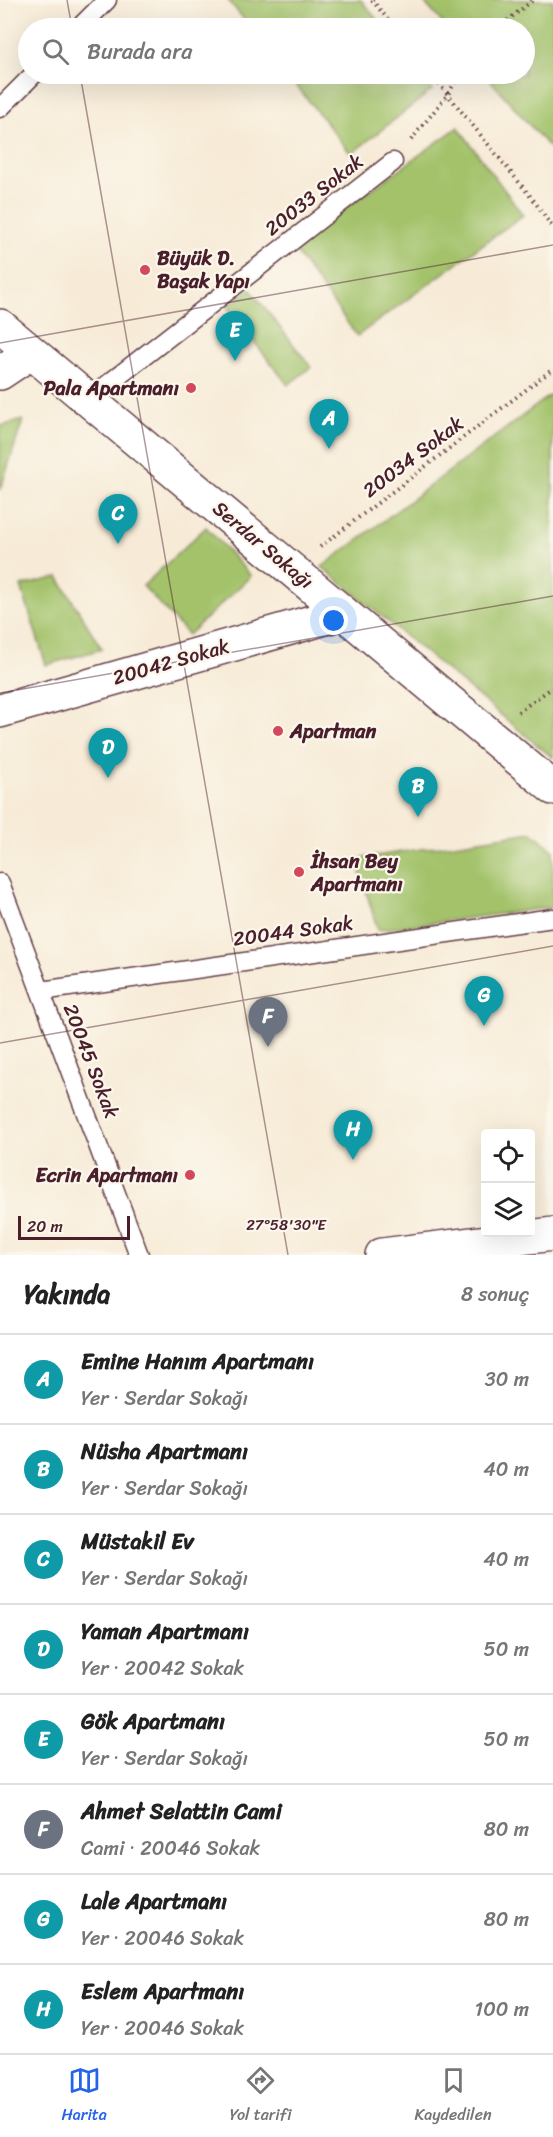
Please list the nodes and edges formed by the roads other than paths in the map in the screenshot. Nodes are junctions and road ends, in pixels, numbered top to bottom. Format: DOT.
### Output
graph roads {
  1 [pos="107,0"];
  2 [pos="88,18"];
  3 [pos="24,84"];
  4 [pos="0,108"];
  5 [pos="393,162"];
  6 [pos="0,326"];
  7 [pos="30,353"];
  8 [pos="0,373"];
  9 [pos="89,399"];
  10 [pos="343,613"];
  11 [pos="0,711"];
  12 [pos="553,788"];
  13 [pos="0,883"];
  14 [pos="553,918"];
  15 [pos="40,991"];
  16 [pos="553,1234"];
  17 [pos="139,1255"];
  18 [pos="382,1255"];
  1 -- 2 [label="lane"];
  3 -- 4 [label="lane"];
  5 -- 9 [label="lane, 20033 Sokak"];
  6 -- 7 [label="street, Serdar Sokağı"];
  7 -- 8 [label="street"];
  7 -- 9 [label="street, Serdar Sokağı"];
  9 -- 10 [label="street, Serdar Sokağı"];
  10 -- 11 [label="street, 20042 Sokak"];
  10 -- 12 [label="street, Serdar Sokağı"];
  13 -- 15 [label="lane, 20045 Sokak"];
  14 -- 15 [label="lane, 20044 Sokak"];
  15 -- 17 [label="lane, 20045 Sokak"];
  16 -- 18 [label="street"];
}
